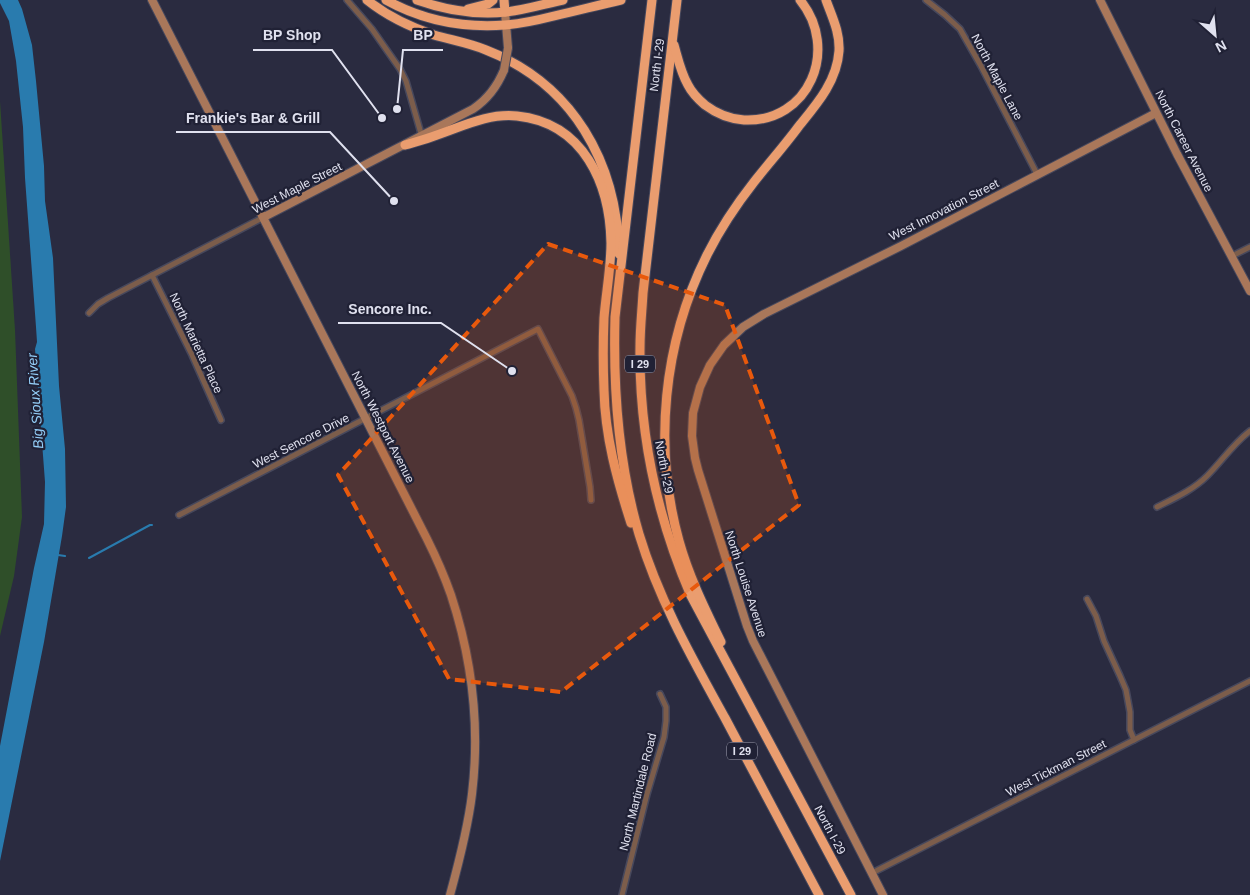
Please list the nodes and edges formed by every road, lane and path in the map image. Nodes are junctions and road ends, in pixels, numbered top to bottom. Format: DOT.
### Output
graph roads {
  1 [pos="152,0"];
  2 [pos="347,0"];
  3 [pos="367,0"];
  4 [pos="386,0"];
  5 [pos="417,0"];
  6 [pos="493,0"];
  7 [pos="504,0"];
  8 [pos="563,0"];
  9 [pos="621,0"];
  10 [pos="652,0"];
  11 [pos="677,0"];
  12 [pos="800,0"];
  13 [pos="926,0"];
  14 [pos="1100,0"];
  15 [pos="827,3"];
  16 [pos="458,10"];
  17 [pos="504,12"];
  18 [pos="506,25"];
  19 [pos="673,39"];
  20 [pos="1156,113"];
  21 [pos="423,138"];
  22 [pos="404,145"];
  23 [pos="1037,174"];
  24 [pos="264,218"];
  25 [pos="1250,247"];
  26 [pos="1232,256"];
  27 [pos="152,275"];
  28 [pos="1250,291"];
  29 [pos="617,299"];
  30 [pos="89,313"];
  31 [pos="743,328"];
  32 [pos="366,418"];
  33 [pos="221,420"];
  34 [pos="1250,431"];
  35 [pos="591,500"];
  36 [pos="1157,507"];
  37 [pos="179,515"];
  38 [pos="643,546"];
  39 [pos="1088,599"];
  40 [pos="732,673"];
  41 [pos="1250,681"];
  42 [pos="660,694"];
  43 [pos="1134,740"];
  44 [pos="872,873"];
  45 [pos="450,895"];
  46 [pos="622,895"];
  47 [pos="819,895"];
  48 [pos="851,895"];
  49 [pos="883,895"];
  1 -- 24 [label="street, North Westport Avenue"];
  2 -- 21 [label="street"];
  3 -- 29 [label="highway"];
  4 -- 18 [label="highway"];
  5 -- 16 [label="highway"];
  6 -- 16 [label="highway"];
  7 -- 17 [label="highway"];
  8 -- 17 [label="highway"];
  9 -- 18 [label="highway"];
  10 -- 29 [label="highway, North I-29 / I 29"];
  11 -- 19 [label="highway, North I-29 / I 29"];
  12 -- 19 [label="highway"];
  13 -- 23 [label="street, North Maple Lane"];
  14 -- 20 [label="street, North Career Avenue"];
  15 -- 40 [label="highway"];
  16 -- 17 [label="highway"];
  17 -- 18 [label="street"];
  18 -- 21 [label="street, bridge"];
  19 -- 40 [label="highway, North I-29 / I 29"];
  20 -- 23 [label="street, West Innovation Street"];
  20 -- 26 [label="street, North Career Avenue"];
  21 -- 22 [label="highway"];
  21 -- 38 [label="highway"];
  22 -- 24 [label="street, West Maple Street"];
  23 -- 31 [label="street, West Innovation Street"];
  24 -- 27 [label="street, West Maple Street"];
  24 -- 32 [label="street, North Westport Avenue"];
  25 -- 26 [label="street"];
  26 -- 28 [label="street, North Career Avenue"];
  27 -- 30 [label="street, West Maple Street"];
  27 -- 33 [label="street, North Marietta Place"];
  29 -- 38 [label="highway, North I-29 / I 29"];
  31 -- 44 [label="street, North Louise Avenue"];
  32 -- 35 [label="street, West Sencore Drive"];
  32 -- 37 [label="street, West Sencore Drive"];
  32 -- 45 [label="street, North Westport Avenue"];
  34 -- 36 [label="street"];
  38 -- 47 [label="highway, North I-29 / I 29"];
  39 -- 43 [label="street"];
  40 -- 48 [label="highway, North I-29 / I 29"];
  41 -- 43 [label="street, West Tickman Street"];
  42 -- 46 [label="street, North Martindale Road"];
  43 -- 44 [label="street, West Tickman Street"];
  44 -- 49 [label="street, North Louise Avenue"];
}
